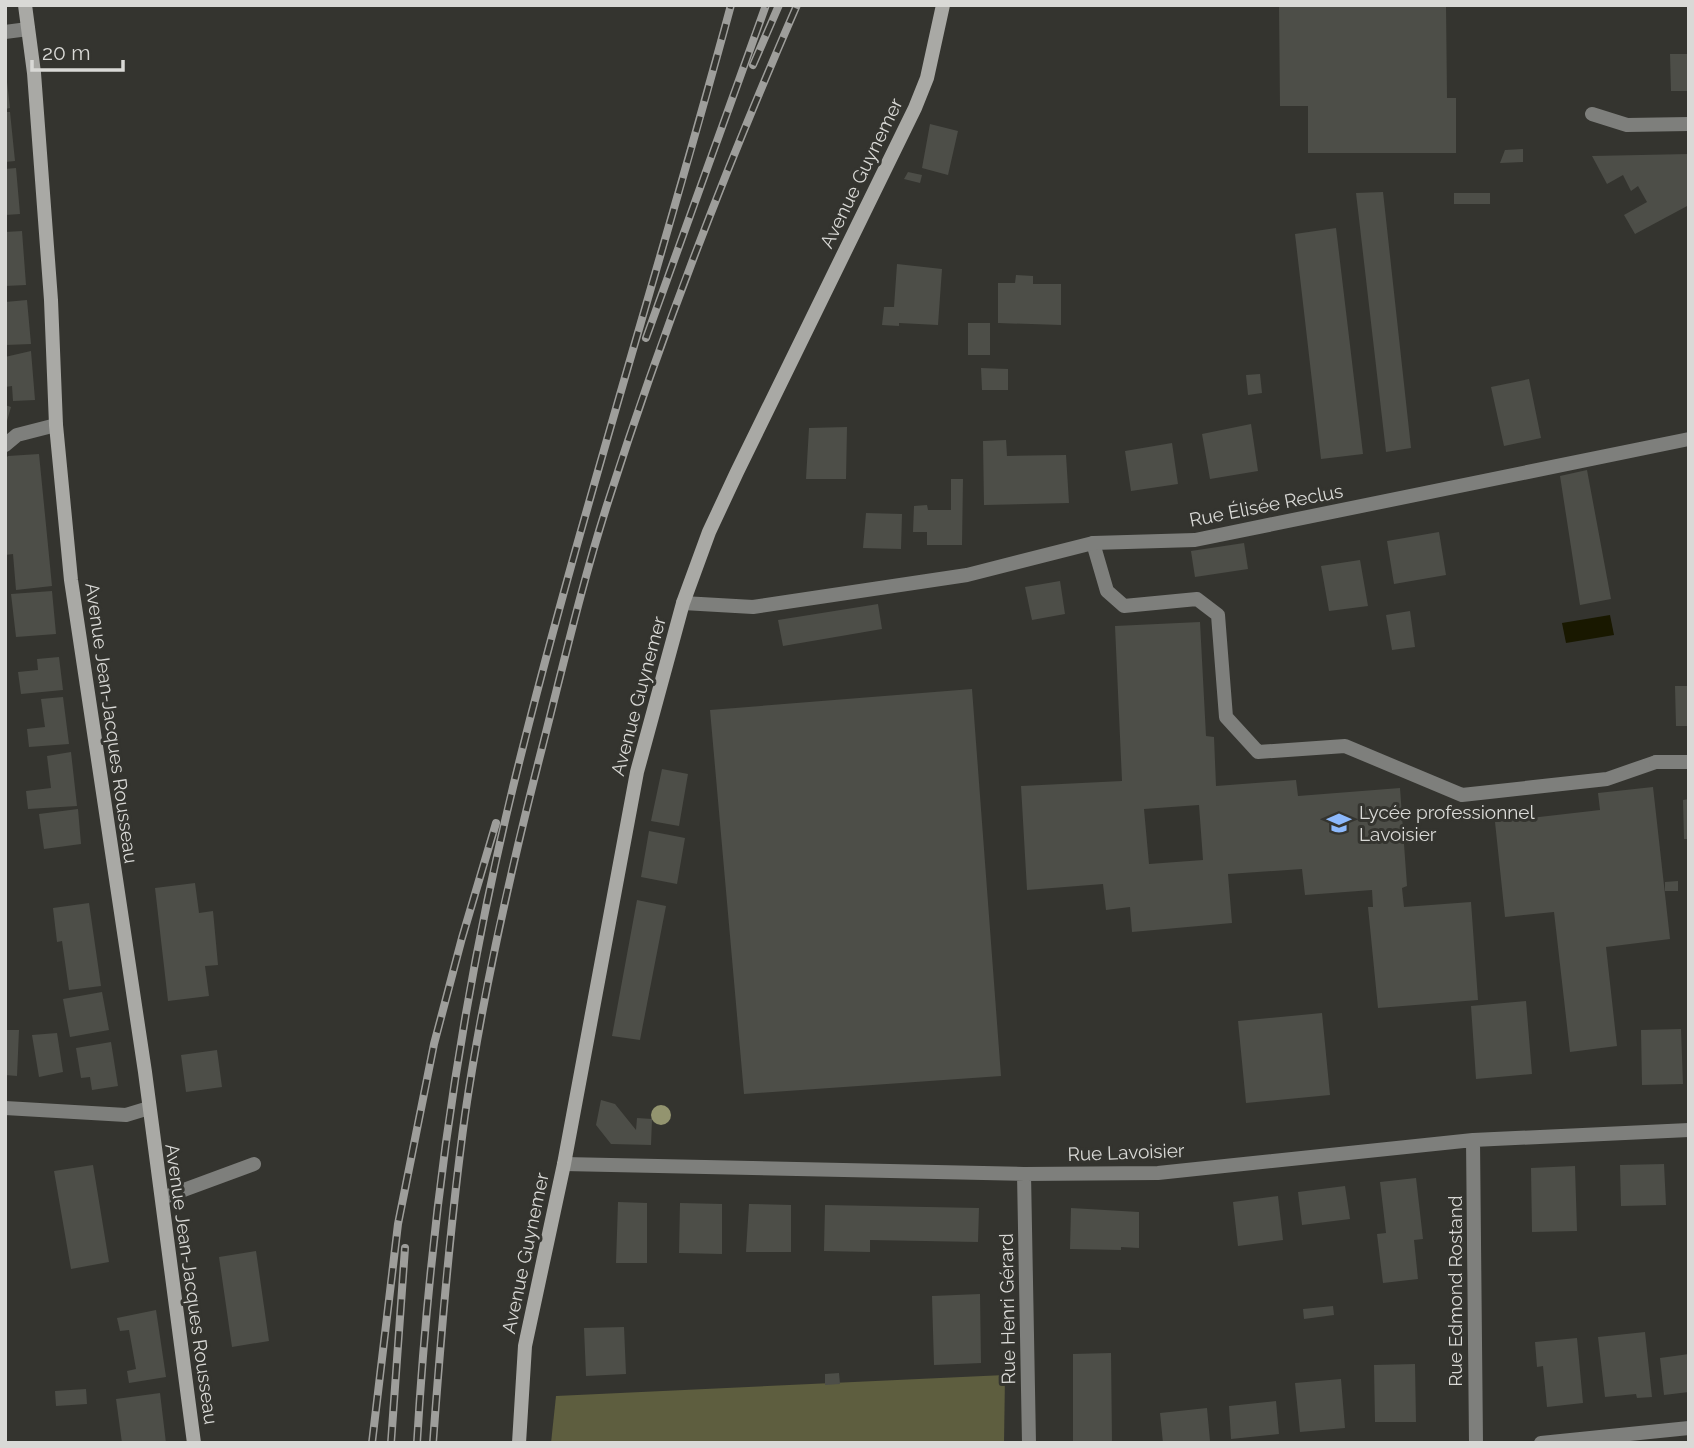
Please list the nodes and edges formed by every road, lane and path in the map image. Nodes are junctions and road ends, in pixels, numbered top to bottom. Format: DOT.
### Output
graph roads {
  1 [pos="25,5"];
  2 [pos="943,5"];
  3 [pos="28,29"];
  4 [pos="5,32"];
  5 [pos="1592,114"];
  6 [pos="1689,124"];
  7 [pos="56,425"];
  8 [pos="1689,439"];
  9 [pos="5,445"];
  10 [pos="1093,543"];
  11 [pos="683,603"];
  12 [pos="1689,762"];
  13 [pos="5,1108"];
  14 [pos="149,1108"];
  15 [pos="1689,1130"];
  16 [pos="1474,1140"];
  17 [pos="254,1164"];
  18 [pos="564,1164"];
  19 [pos="1024,1174"];
  20 [pos="162,1198"];
  21 [pos="1689,1428"];
  22 [pos="194,1443"];
  23 [pos="519,1443"];
  24 [pos="1029,1443"];
  25 [pos="1475,1443"];
  26 [pos="1541,1443"];
  1 -- 3 [label="main road, Avenue Jean-Jacques Rousseau"];
  2 -- 11 [label="main road, Avenue Guynemer"];
  3 -- 4 [label="street"];
  3 -- 7 [label="main road, Avenue Jean-Jacques Rousseau"];
  5 -- 6 [label="street"];
  7 -- 9 [label="street"];
  7 -- 14 [label="main road, Avenue Jean-Jacques Rousseau"];
  8 -- 10 [label="street, Rue Élisée Reclus"];
  10 -- 11 [label="street, Rue Élisée Reclus"];
  10 -- 12 [label="street"];
  11 -- 18 [label="main road, Avenue Guynemer"];
  13 -- 14 [label="street"];
  14 -- 20 [label="main road, Avenue Jean-Jacques Rousseau"];
  15 -- 16 [label="street, Rue Lavoisier"];
  16 -- 19 [label="street, Rue Lavoisier"];
  16 -- 25 [label="street, Rue Edmond Rostand"];
  17 -- 20 [label="street"];
  18 -- 19 [label="street, Rue Lavoisier"];
  18 -- 23 [label="main road, Avenue Guynemer"];
  19 -- 24 [label="street, Rue Henri Gérard"];
  20 -- 22 [label="main road, Avenue Jean-Jacques Rousseau"];
  21 -- 26 [label="street"];
}
